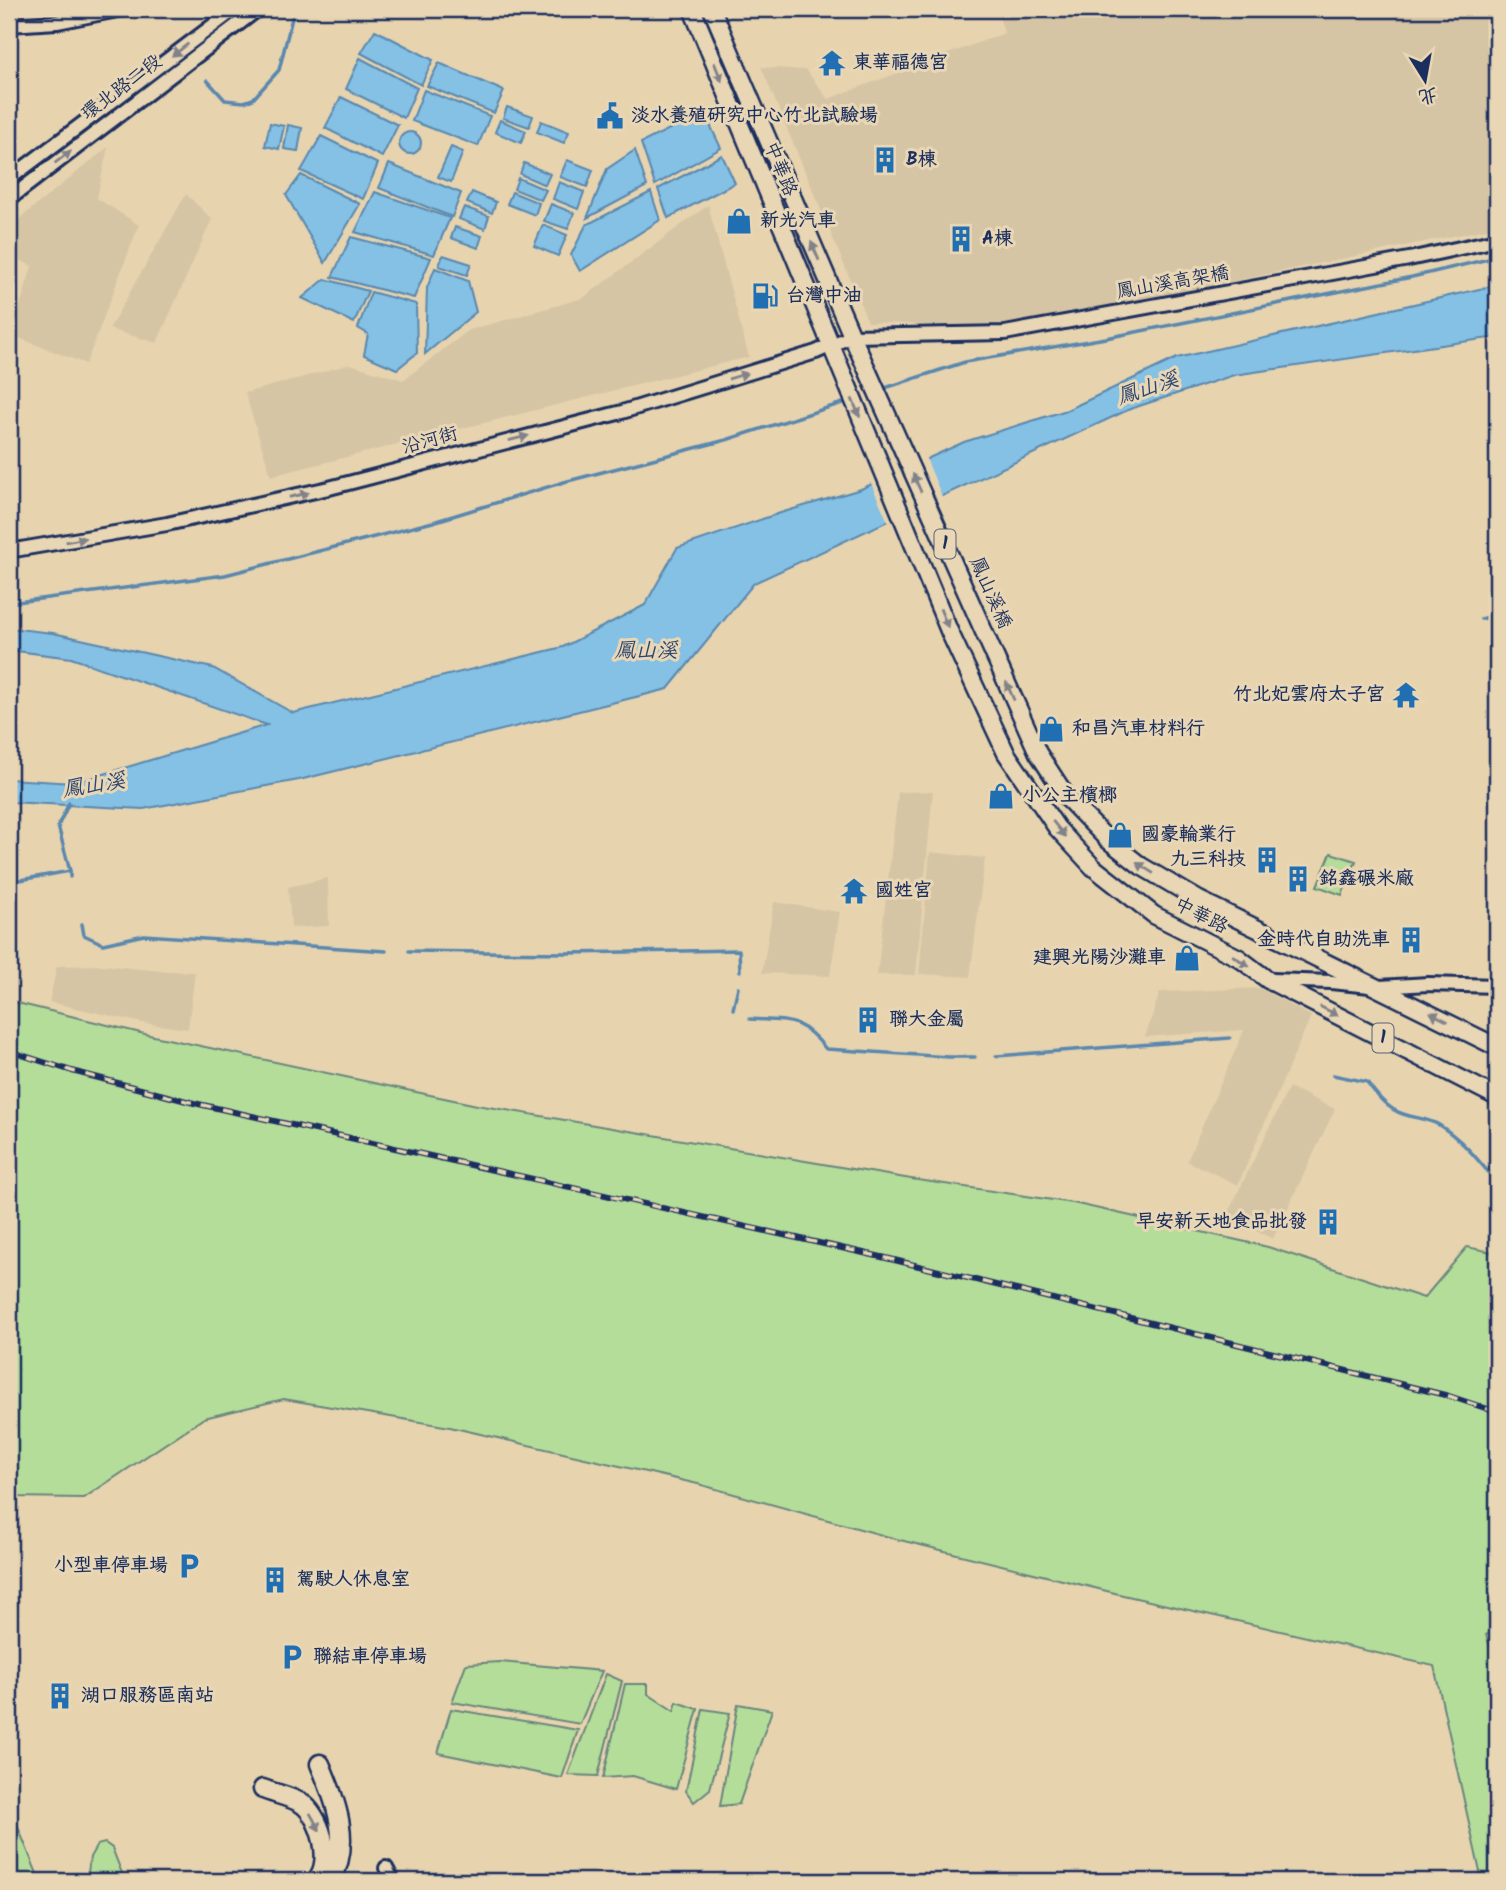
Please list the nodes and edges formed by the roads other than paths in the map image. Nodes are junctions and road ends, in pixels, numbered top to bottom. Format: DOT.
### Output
graph roads {
  1 [pos="123,9"];
  2 [pos="235,9"];
  3 [pos="253,9"];
  4 [pos="692,9"];
  5 [pos="712,9"];
  6 [pos="9,25"];
  7 [pos="9,178"];
  8 [pos="9,199"];
  9 [pos="1497,240"];
  10 [pos="852,336"];
  11 [pos="830,345"];
  12 [pos="9,551"];
  13 [pos="1038,753"];
  14 [pos="1268,980"];
  15 [pos="1497,986"];
  16 [pos="1380,987"];
  17 [pos="1497,1046"];
  18 [pos="1497,1097"];
  19 [pos="320,1763"];
  20 [pos="263,1789"];
  21 [pos="386,1868"];
  22 [pos="316,1881"];
  23 [pos="331,1881"];
  24 [pos="393,1881"];
  1 -- 6 [label="street"];
  2 -- 7 [label="street, 環北路二段, one-way"];
  8 -- 3 [label="street, 環北路二段, one-way"];
  4 -- 11 [label="main road, 中華路 / 1, one-way"];
  10 -- 5 [label="main road, 中華路 / 1, one-way"];
  9 -- 10 [label="street, 鳳山溪高架橋"];
  10 -- 11 [label="street, 沿河街"];
  13 -- 10 [label="main road, 鳳山溪橋 / 1, one-way"];
  12 -- 11 [label="street, 沿河街, one-way"];
  11 -- 14 [label="main road, 中華路 / 1, one-way"];
  16 -- 13 [label="main road, 中華路 / 1, one-way"];
  14 -- 16 [label="street"];
  14 -- 18 [label="main road, 中華路 / 1, one-way"];
  15 -- 16 [label="street"];
  17 -- 16 [label="main road, 中華路 / 1, one-way"];
  19 -- 23 [label="highway"];
  20 -- 22 [label="highway, one-way"];
  21 -- 24 [label="street"];
}
